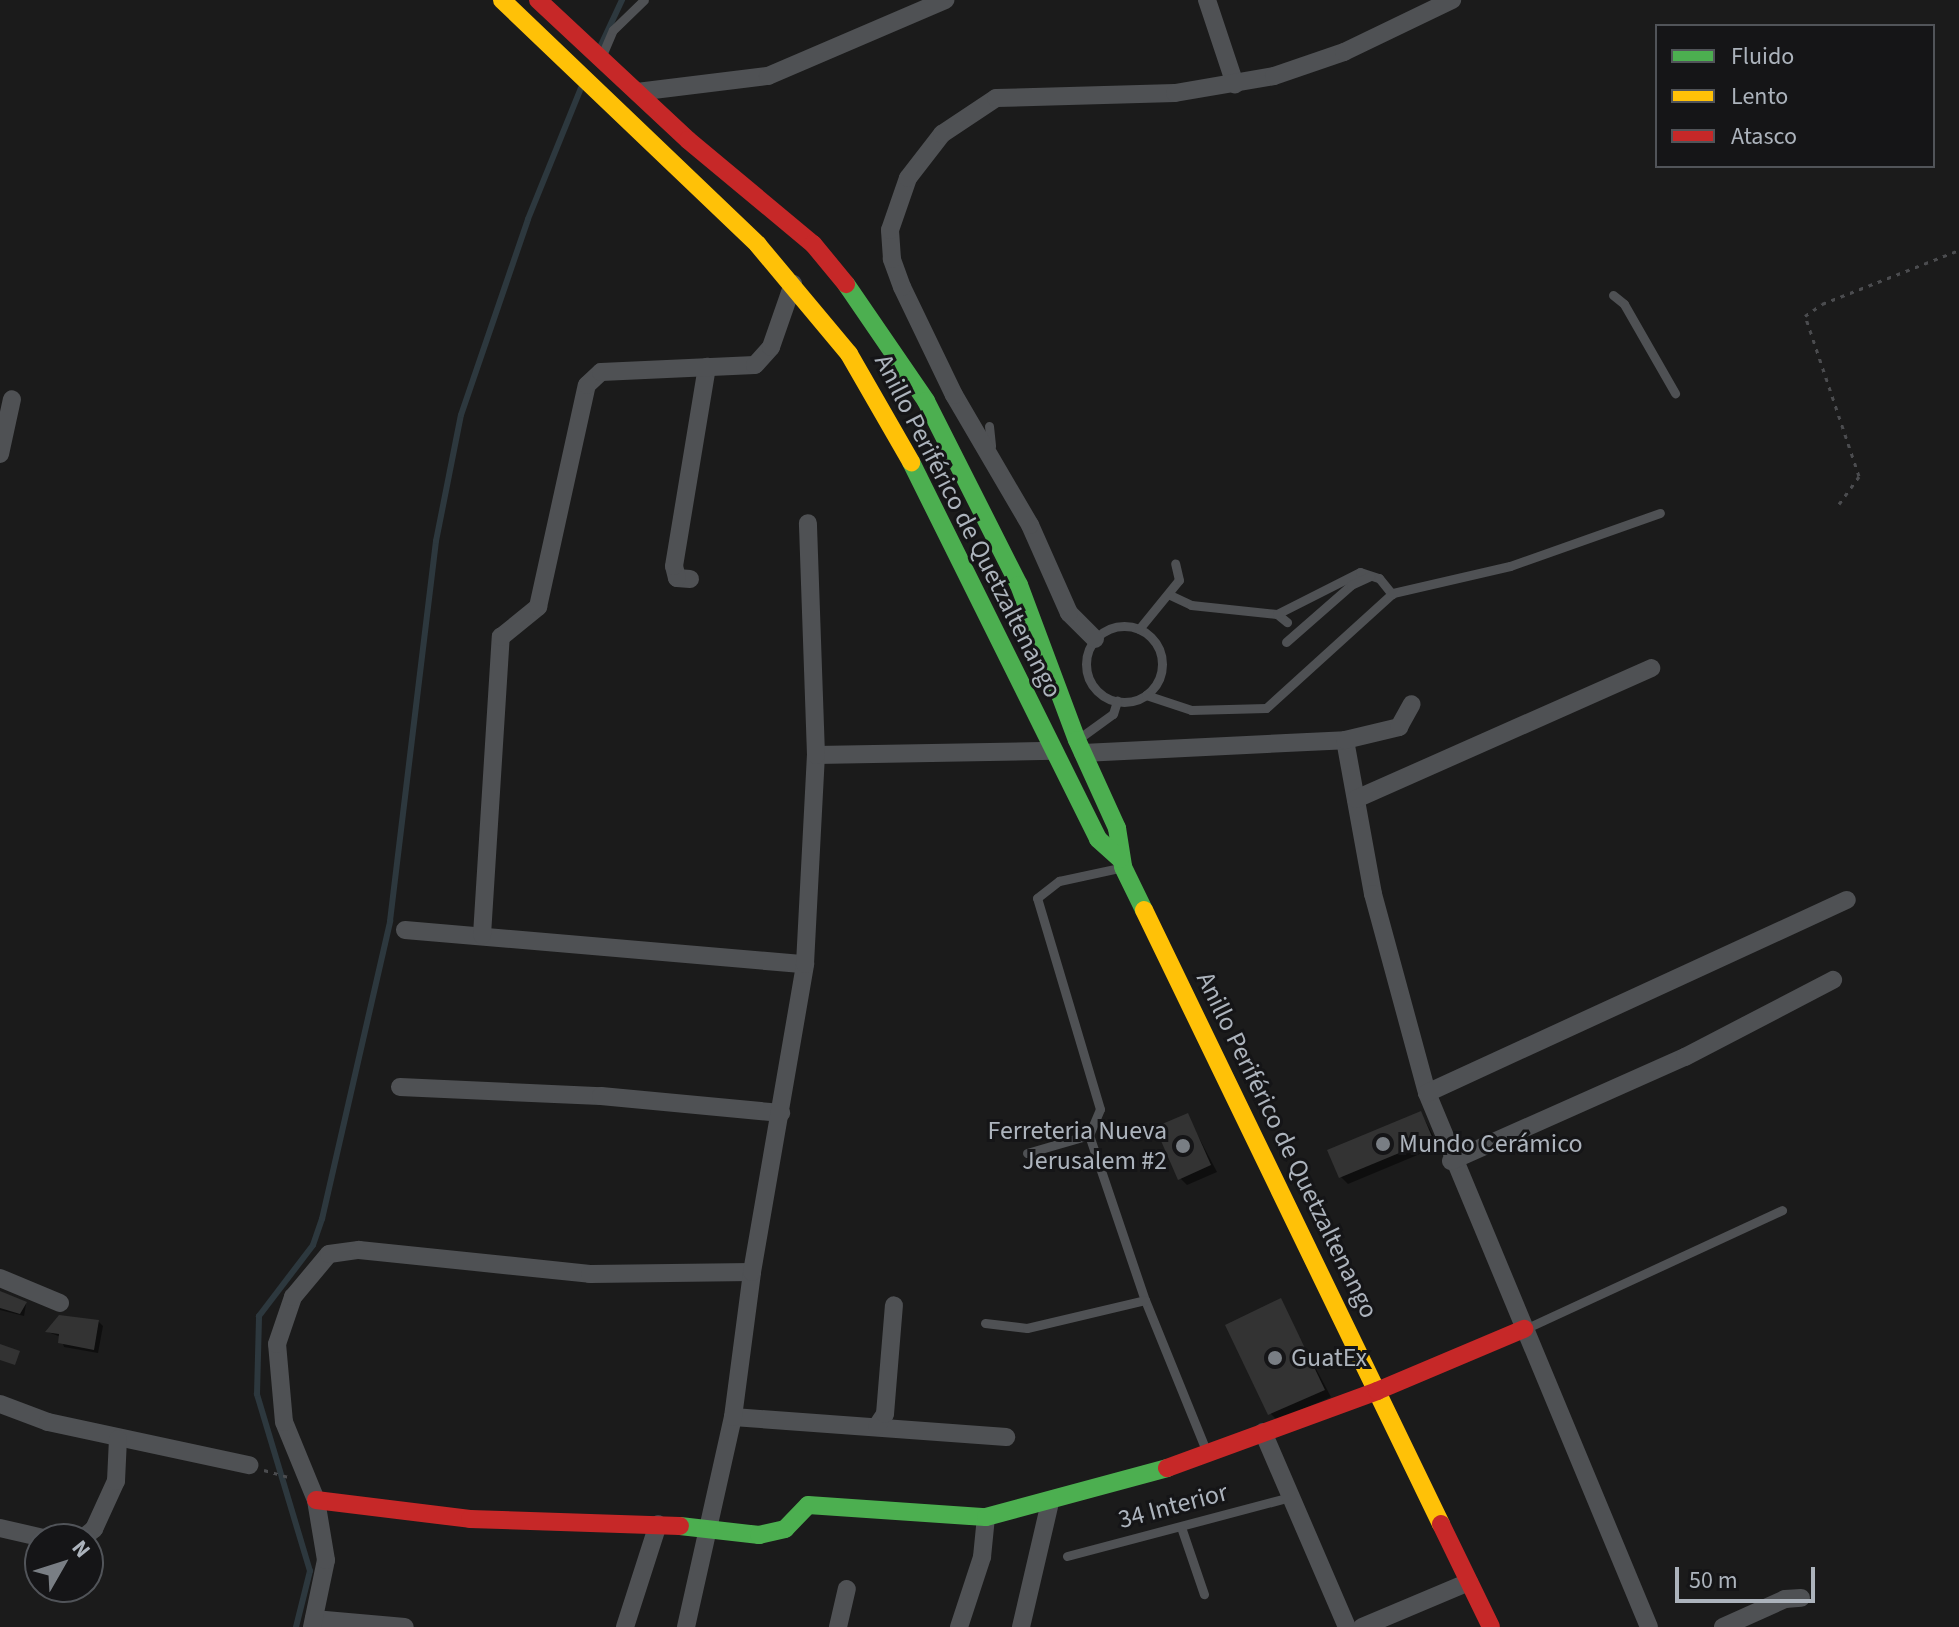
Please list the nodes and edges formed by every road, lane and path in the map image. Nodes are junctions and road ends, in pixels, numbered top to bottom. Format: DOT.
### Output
graph roads {
  1 [pos="502,0"];
  2 [pos="538,0"];
  3 [pos="644,0"];
  4 [pos="945,0"];
  5 [pos="1207,0"];
  6 [pos="1452,0"];
  7 [pos="920,3"];
  8 [pos="598,56"];
  9 [pos="1235,84"];
  10 [pos="636,92"];
  11 [pos="1959,250"];
  12 [pos="793,284"];
  13 [pos="1613,295"];
  14 [pos="707,367"];
  15 [pos="1675,393"];
  16 [pos="12,399"];
  17 [pos="989,426"];
  18 [pos="0,454"];
  19 [pos="995,464"];
  20 [pos="1839,504"];
  21 [pos="1660,513"];
  22 [pos="808,523"];
  23 [pos="1175,563"];
  24 [pos="1373,576"];
  25 [pos="690,579"];
  26 [pos="1392,594"];
  27 [pos="1170,595"];
  28 [pos="1069,613"];
  29 [pos="1277,614"];
  30 [pos="1287,622"];
  31 [pos="1139,629"];
  32 [pos="1039,638"];
  33 [pos="1095,639"];
  34 [pos="1286,642"];
  35 [pos="1651,668"];
  36 [pos="1146,695"];
  37 [pos="1117,701"];
  38 [pos="1412,704"];
  39 [pos="1345,740"];
  40 [pos="1080,746"];
  41 [pos="1054,751"];
  42 [pos="816,755"];
  43 [pos="1356,799"];
  44 [pos="1121,863"];
  45 [pos="1847,900"];
  46 [pos="405,930"];
  47 [pos="482,935"];
  48 [pos="805,964"];
  49 [pos="1833,980"];
  50 [pos="400,1087"];
  51 [pos="1427,1093"];
  52 [pos="781,1113"];
  53 [pos="1089,1135"];
  54 [pos="1027,1153"];
  55 [pos="1451,1161"];
  56 [pos="1782,1210"];
  57 [pos="752,1272"];
  58 [pos="0,1278"];
  59 [pos="1145,1300"];
  60 [pos="60,1303"];
  61 [pos="894,1305"];
  62 [pos="985,1323"];
  63 [pos="1524,1329"];
  64 [pos="1377,1391"];
  65 [pos="0,1404"];
  66 [pos="733,1417"];
  67 [pos="877,1426"];
  68 [pos="1263,1432"];
  69 [pos="1006,1437"];
  70 [pos="118,1439"];
  71 [pos="1207,1453"];
  72 [pos="249,1465"];
  73 [pos="306,1481"];
  74 [pos="1291,1497"];
  75 [pos="316,1500"];
  76 [pos="1050,1502"];
  77 [pos="986,1517"];
  78 [pos="97,1523"];
  79 [pos="658,1524"];
  80 [pos="1181,1527"];
  81 [pos="0,1528"];
  82 [pos="712,1529"];
  83 [pos="24,1534"];
  84 [pos="1067,1556"];
  85 [pos="1469,1582"];
  86 [pos="847,1589"];
  87 [pos="1204,1594"];
  88 [pos="1801,1598"];
  89 [pos="313,1623"];
  90 [pos="405,1627"];
  91 [pos="625,1627"];
  92 [pos="686,1627"];
  93 [pos="838,1627"];
  94 [pos="959,1627"];
  95 [pos="1021,1627"];
  96 [pos="1347,1627"];
  97 [pos="1362,1627"];
  98 [pos="1491,1627"];
  99 [pos="1649,1627"];
  100 [pos="1723,1627"];
  1 -- 12 [label="main road, Anillo Periférico de Quetzaltenango"];
  2 -- 8 [label="main road, Anillo Periférico de Quetzaltenango"];
  3 -- 8 [label="lane"];
  4 -- 7 [label="street"];
  5 -- 9 [label="street"];
  6 -- 9 [label="street"];
  7 -- 10 [label="street"];
  8 -- 10 [label="main road, Anillo Periférico de Quetzaltenango"];
  9 -- 19 [label="street"];
  10 -- 32 [label="main road, Anillo Periférico de Quetzaltenango"];
  11 -- 20 [label="path"];
  12 -- 14 [label="street"];
  12 -- 41 [label="main road, Anillo Periférico de Quetzaltenango"];
  13 -- 15 [label="lane"];
  14 -- 25 [label="street"];
  14 -- 47 [label="street"];
  16 -- 18 [label="street"];
  17 -- 19 [label="lane"];
  19 -- 28 [label="street"];
  21 -- 26 [label="lane"];
  22 -- 42 [label="street"];
  23 -- 27 [label="lane"];
  24 -- 26 [label="lane"];
  24 -- 29 [label="lane"];
  24 -- 34 [label="lane"];
  26 -- 36 [label="lane"];
  27 -- 29 [label="lane"];
  27 -- 31 [label="lane"];
  28 -- 32 [label="street"];
  28 -- 33 [label="street"];
  29 -- 30 [label="lane"];
  31 -- 33 [label="lane"];
  31 -- 36 [label="lane"];
  32 -- 40 [label="main road, Anillo Periférico de Quetzaltenango"];
  33 -- 37 [label="lane"];
  35 -- 43 [label="street"];
  36 -- 37 [label="lane"];
  37 -- 40 [label="lane"];
  38 -- 39 [label="street"];
  39 -- 40 [label="street"];
  39 -- 43 [label="street"];
  40 -- 44 [label="main road, Anillo Periférico de Quetzaltenango"];
  41 -- 42 [label="street"];
  41 -- 44 [label="main road, Anillo Periférico de Quetzaltenango"];
  42 -- 48 [label="street"];
  43 -- 51 [label="street"];
  44 -- 53 [label="lane"];
  44 -- 64 [label="main road, Anillo Periférico de Quetzaltenango"];
  45 -- 51 [label="street"];
  46 -- 47 [label="street"];
  47 -- 48 [label="street"];
  48 -- 52 [label="street"];
  49 -- 55 [label="street"];
  50 -- 52 [label="street"];
  51 -- 55 [label="street"];
  52 -- 57 [label="street"];
  53 -- 54 [label="lane"];
  53 -- 59 [label="lane"];
  55 -- 63 [label="street"];
  56 -- 63 [label="lane"];
  57 -- 66 [label="street"];
  57 -- 73 [label="street"];
  58 -- 60 [label="street"];
  59 -- 62 [label="lane"];
  59 -- 71 [label="lane"];
  61 -- 67 [label="street"];
  63 -- 64 [label="main road"];
  63 -- 99 [label="street"];
  64 -- 68 [label="main road"];
  64 -- 85 [label="main road, Anillo Periférico de Quetzaltenango"];
  65 -- 70 [label="street"];
  66 -- 67 [label="street"];
  66 -- 82 [label="street"];
  67 -- 69 [label="street"];
  68 -- 71 [label="main road"];
  68 -- 74 [label="street"];
  70 -- 72 [label="street"];
  70 -- 78 [label="street"];
  71 -- 76 [label="main road"];
  72 -- 73 [label="path"];
  73 -- 75 [label="street"];
  74 -- 80 [label="lane, 34 Interior"];
  74 -- 96 [label="street"];
  75 -- 79 [label="main road"];
  75 -- 89 [label="street"];
  76 -- 77 [label="main road"];
  76 -- 95 [label="street"];
  77 -- 82 [label="main road"];
  77 -- 94 [label="street"];
  79 -- 82 [label="main road"];
  79 -- 91 [label="street"];
  80 -- 84 [label="lane, 34 Interior"];
  80 -- 87 [label="lane"];
  81 -- 83 [label="street"];
  82 -- 92 [label="street"];
  85 -- 97 [label="street"];
  85 -- 98 [label="main road, Anillo Periférico de Quetzaltenango"];
  86 -- 93 [label="street"];
  88 -- 100 [label="street"];
  89 -- 90 [label="street"];
}
